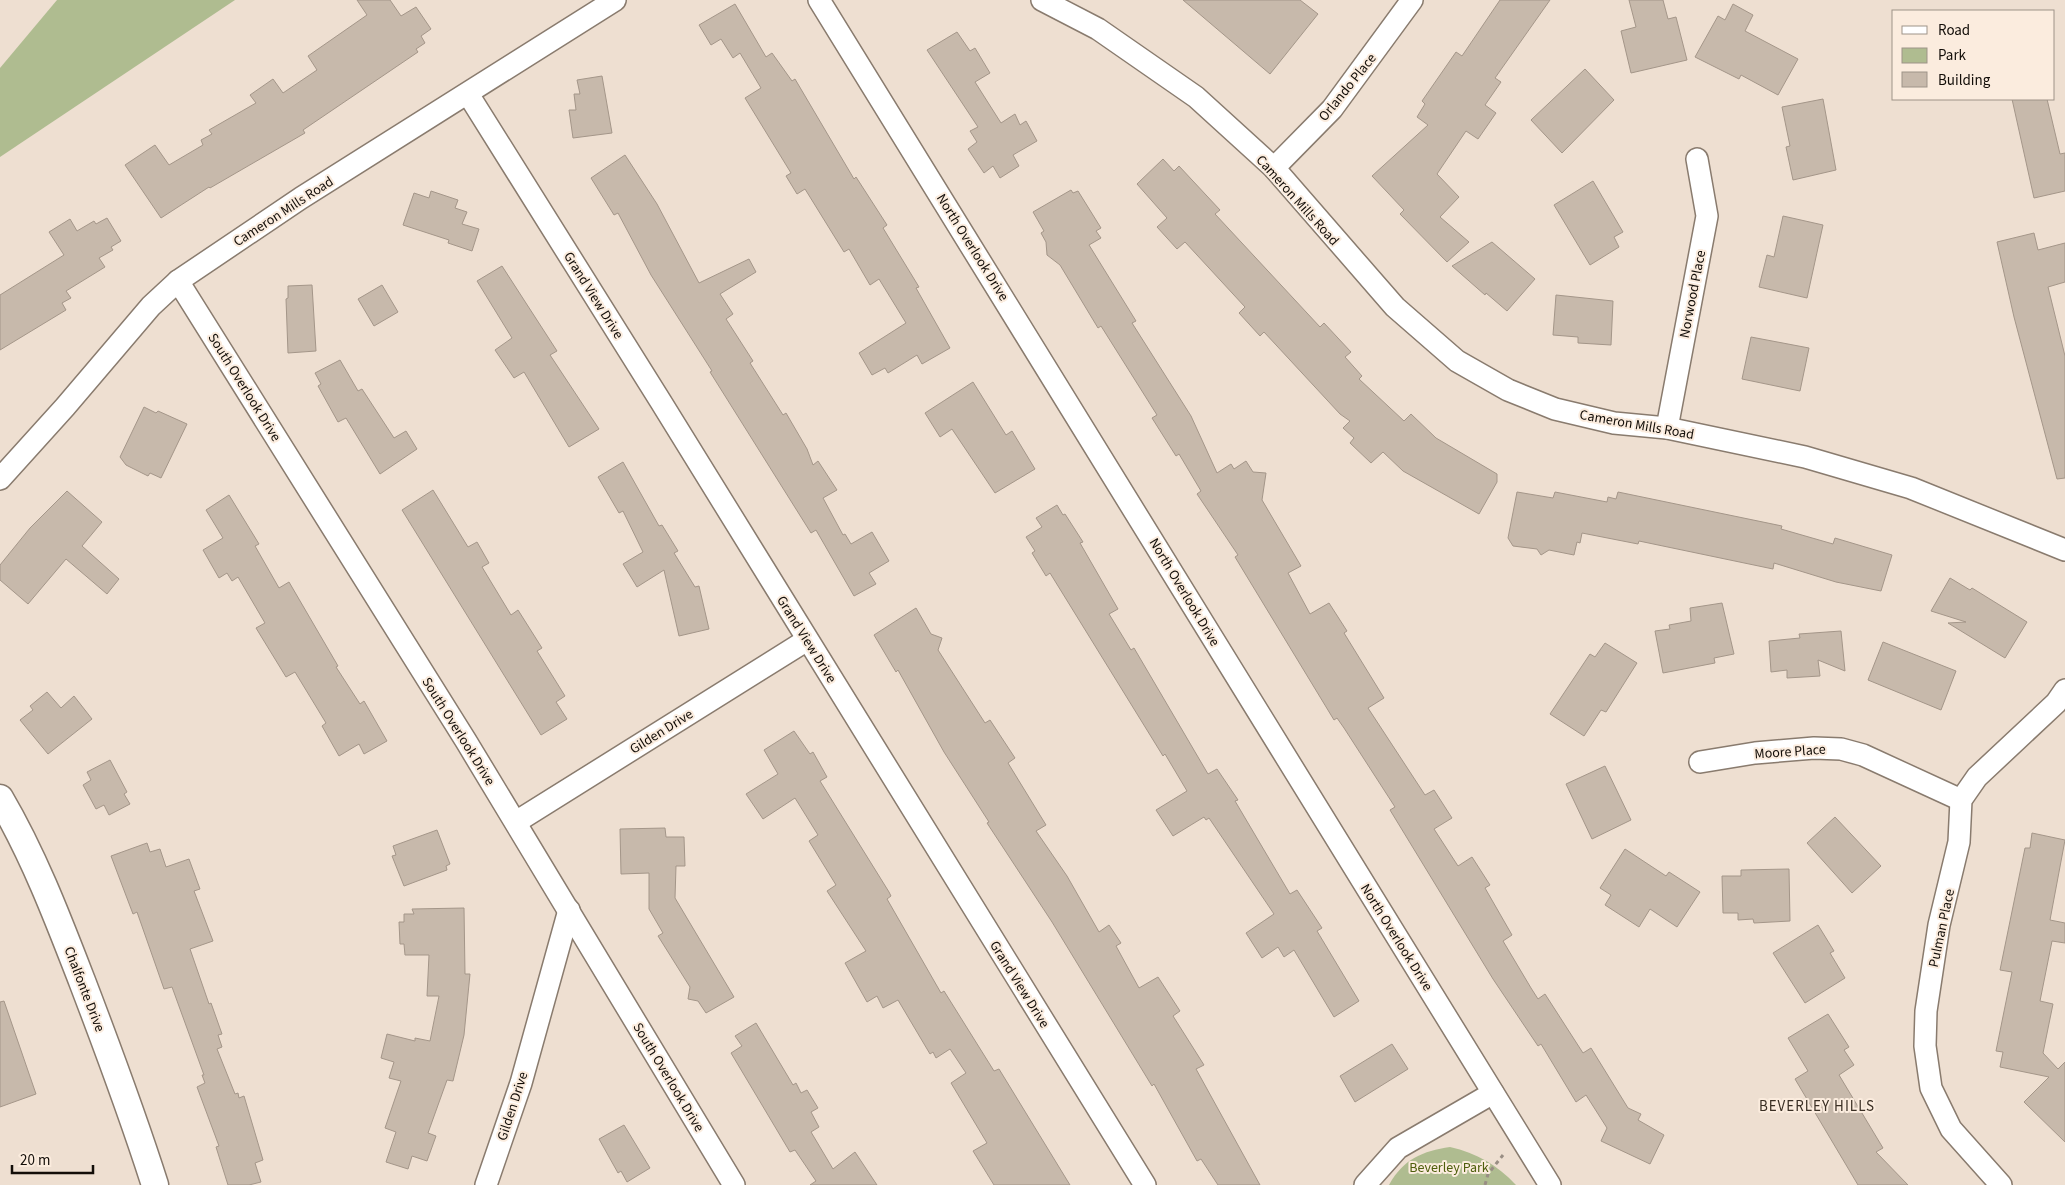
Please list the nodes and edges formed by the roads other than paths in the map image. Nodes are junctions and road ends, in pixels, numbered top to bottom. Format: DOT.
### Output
graph roads {
  1 [pos="615,0"];
  2 [pos="819,0"];
  3 [pos="1042,0"];
  4 [pos="1412,0"];
  5 [pos="468,94"];
  6 [pos="1698,160"];
  7 [pos="1274,168"];
  8 [pos="178,280"];
  9 [pos="1667,428"];
  10 [pos="0,479"];
  11 [pos="2065,550"];
  12 [pos="807,640"];
  13 [pos="2065,690"];
  14 [pos="1700,762"];
  15 [pos="0,798"];
  16 [pos="1961,800"];
  17 [pos="516,822"];
  18 [pos="569,910"];
  19 [pos="1493,1093"];
  20 [pos="155,1185"];
  21 [pos="486,1185"];
  22 [pos="734,1185"];
  23 [pos="1145,1185"];
  24 [pos="1365,1185"];
  25 [pos="1550,1185"];
  26 [pos="2001,1185"];
  1 -- 5 [label="street, Cameron Mills Road"];
  2 -- 19 [label="street, North Overlook Drive"];
  3 -- 7 [label="street, Cameron Mills Road"];
  4 -- 7 [label="street, Orlando Place"];
  5 -- 8 [label="street, Cameron Mills Road"];
  5 -- 12 [label="street, Grand View Drive"];
  6 -- 9 [label="street, Norwood Place"];
  7 -- 9 [label="street, Cameron Mills Road"];
  8 -- 10 [label="street, Cameron Mills Road"];
  8 -- 17 [label="street, South Overlook Drive"];
  9 -- 11 [label="street, Cameron Mills Road"];
  12 -- 17 [label="street, Gilden Drive"];
  12 -- 23 [label="street, Grand View Drive"];
  13 -- 16 [label="street"];
  14 -- 16 [label="street, Moore Place"];
  15 -- 20 [label="street, Chalfonte Drive"];
  16 -- 26 [label="street, Pulman Place"];
  17 -- 18 [label="street, South Overlook Drive"];
  18 -- 21 [label="street, Gilden Drive"];
  18 -- 22 [label="street, South Overlook Drive"];
  19 -- 24 [label="street"];
  19 -- 25 [label="street, North Overlook Drive"];
}
